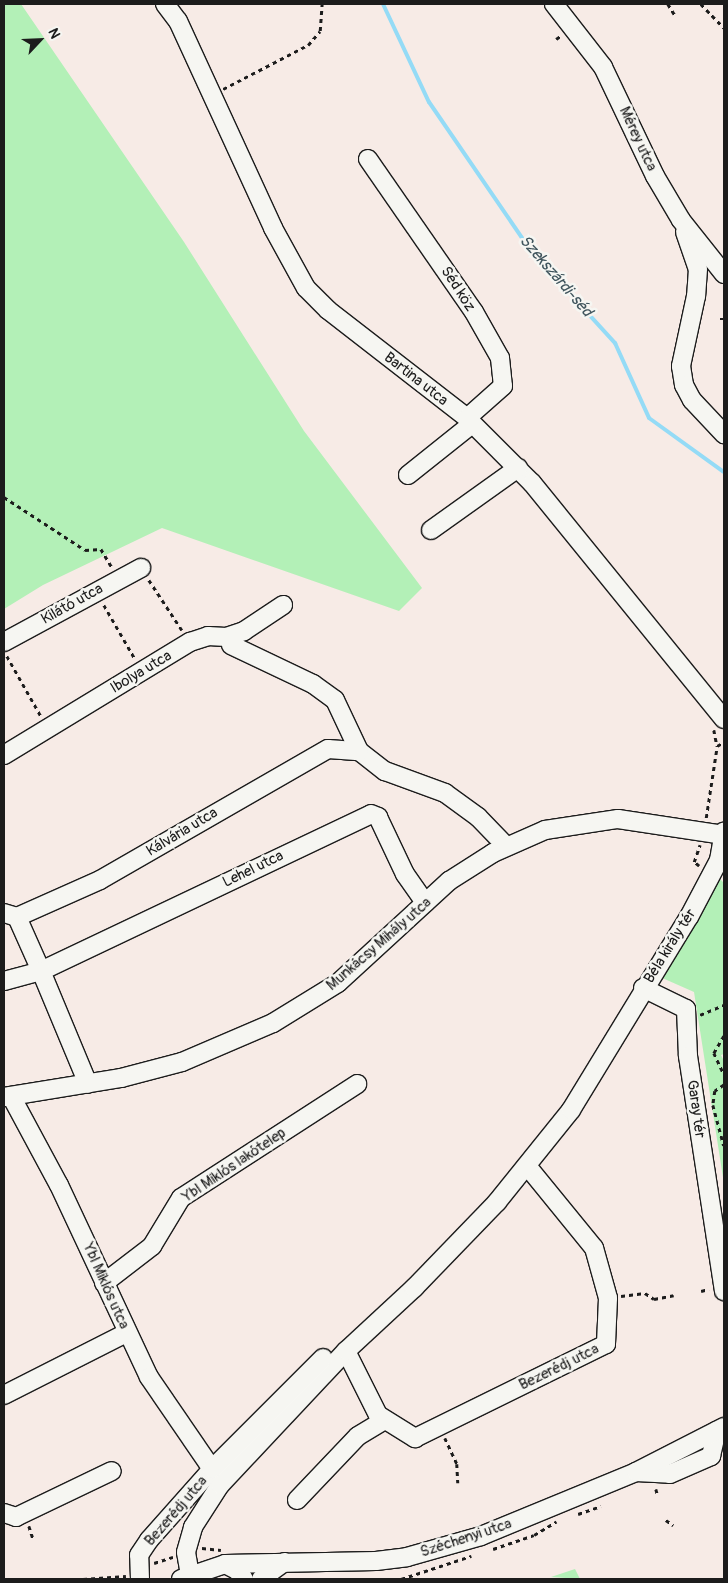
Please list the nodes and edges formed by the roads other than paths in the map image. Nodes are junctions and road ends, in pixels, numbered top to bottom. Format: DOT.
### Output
graph roads {
  1 [pos="165,4"];
  2 [pos="554,4"];
  3 [pos="368,160"];
  4 [pos="681,220"];
  5 [pos="724,274"];
  6 [pos="470,421"];
  7 [pos="724,434"];
  8 [pos="518,468"];
  9 [pos="408,475"];
  10 [pos="431,530"];
  11 [pos="140,568"];
  12 [pos="282,605"];
  13 [pos="4,642"];
  14 [pos="231,645"];
  15 [pos="724,719"];
  16 [pos="359,751"];
  17 [pos="4,755"];
  18 [pos="724,834"];
  19 [pos="506,846"];
  20 [pos="722,859"];
  21 [pos="425,903"];
  22 [pos="10,915"];
  23 [pos="41,971"];
  24 [pos="4,980"];
  25 [pos="643,988"];
  26 [pos="686,1009"];
  27 [pos="88,1084"];
  28 [pos="358,1084"];
  29 [pos="7,1096"];
  30 [pos="528,1167"];
  31 [pos="718,1206"];
  32 [pos="724,1239"];
  33 [pos="104,1282"];
  34 [pos="724,1291"];
  35 [pos="126,1333"];
  36 [pos="364,1334"];
  37 [pos="346,1351"];
  38 [pos="4,1395"];
  39 [pos="385,1420"];
  40 [pos="720,1429"];
  41 [pos="212,1469"];
  42 [pos="112,1471"];
  43 [pos="297,1500"];
  44 [pos="4,1513"];
  45 [pos="284,1562"];
  46 [pos="225,1564"];
  47 [pos="139,1574"];
  48 [pos="185,1577"];
  49 [pos="244,1579"];
  50 [pos="261,1579"];
  1 -- 6 [label="street, Bartina utca"];
  2 -- 4 [label="street, Mérey utca"];
  3 -- 6 [label="street, Séd köz"];
  4 -- 5 [label="street, Mérey utca"];
  4 -- 7 [label="street"];
  6 -- 8 [label="street, Bartina utca"];
  6 -- 9 [label="street"];
  8 -- 10 [label="street"];
  8 -- 15 [label="street, Bartina utca"];
  11 -- 13 [label="street, Kilátó utca"];
  12 -- 17 [label="street, Ibolya utca"];
  14 -- 16 [label="street"];
  16 -- 19 [label="street"];
  16 -- 22 [label="street, Kálvária utca"];
  18 -- 19 [label="street, Munkácsy Mihály utca"];
  18 -- 20 [label="street, Béla király tér"];
  19 -- 21 [label="street, Munkácsy Mihály utca"];
  20 -- 25 [label="street, Béla király tér"];
  21 -- 23 [label="street, Lehel utca"];
  21 -- 27 [label="street, Munkácsy Mihály utca"];
  22 -- 23 [label="street"];
  23 -- 24 [label="street, Lehel utca"];
  23 -- 27 [label="street"];
  25 -- 26 [label="street, Béla király tér"];
  25 -- 30 [label="street, Bezerédj utca"];
  26 -- 31 [label="street, Garay tér"];
  27 -- 29 [label="street, Munkácsy Mihály utca"];
  28 -- 33 [label="street, Ybl Miklós lakótelep"];
  29 -- 33 [label="street, Ybl Miklós utca"];
  30 -- 36 [label="street, Bezerédj utca"];
  30 -- 39 [label="street, Bezerédj utca"];
  31 -- 32 [label="street, Garay tér"];
  31 -- 34 [label="street, Garay tér"];
  33 -- 35 [label="street, Ybl Miklós utca"];
  35 -- 38 [label="street"];
  35 -- 41 [label="street, Ybl Miklós utca"];
  36 -- 37 [label="street, Bezerédj utca"];
  36 -- 41 [label="street, Bezerédj utca"];
  37 -- 39 [label="street, Bezerédj utca"];
  37 -- 48 [label="street, Bezerédj utca"];
  39 -- 43 [label="street"];
  40 -- 45 [label="street, Széchenyi utca"];
  41 -- 47 [label="street, Bezerédj utca"];
  42 -- 44 [label="street"];
  45 -- 46 [label="street, Széchenyi utca"];
  45 -- 50 [label="street"];
  46 -- 48 [label="street, Széchenyi utca"];
  46 -- 49 [label="street"];
}
